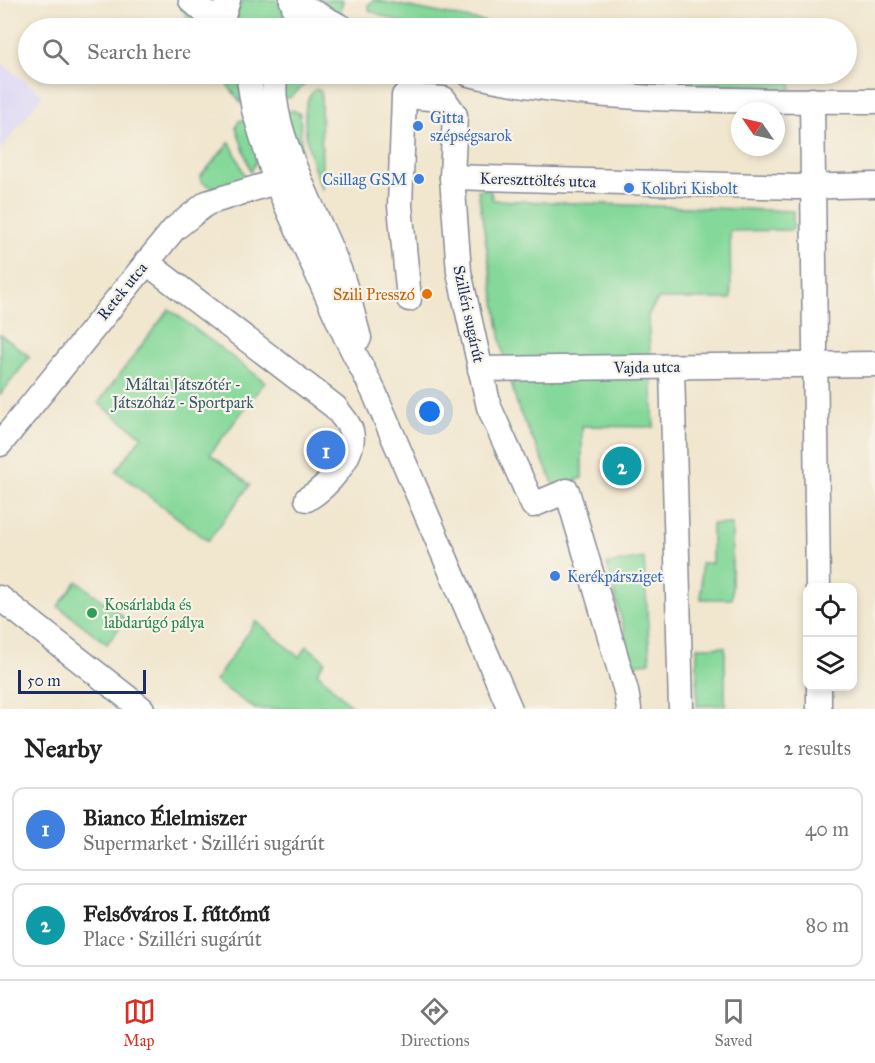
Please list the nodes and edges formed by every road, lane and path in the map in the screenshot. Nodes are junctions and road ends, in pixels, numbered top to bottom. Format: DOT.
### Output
graph roads {
  1 [pos="191,0"];
  2 [pos="228,0"];
  3 [pos="292,0"];
  4 [pos="212,18"];
  5 [pos="224,18"];
  6 [pos="295,18"];
  7 [pos="325,18"];
  8 [pos="250,84"];
  9 [pos="274,84"];
  10 [pos="526,84"];
  11 [pos="812,100"];
  12 [pos="875,101"];
  13 [pos="452,177"];
  14 [pos="287,178"];
  15 [pos="875,185"];
  16 [pos="814,187"];
  17 [pos="146,262"];
  18 [pos="409,299"];
  19 [pos="875,364"];
  20 [pos="814,365"];
  21 [pos="672,367"];
  22 [pos="480,369"];
  23 [pos="0,444"];
  24 [pos="307,500"];
  25 [pos="818,583"];
  26 [pos="5,602"];
  27 [pos="819,691"];
  28 [pos="510,707"];
  29 [pos="142,709"];
  30 [pos="629,709"];
  31 [pos="681,709"];
  32 [pos="819,709"];
  1 -- 4 [label="street"];
  2 -- 5 [label="street"];
  3 -- 6 [label="street"];
  3 -- 7 [label="street"];
  8 -- 14 [label="street"];
  9 -- 14 [label="street"];
  10 -- 11 [label="street"];
  11 -- 12 [label="street"];
  11 -- 16 [label="street"];
  13 -- 16 [label="street, Kereszttöltés utca"];
  13 -- 18 [label="street, Szilléri sugárút"];
  13 -- 22 [label="street, Szilléri sugárút"];
  14 -- 17 [label="street, Retek utca"];
  14 -- 28 [label="street"];
  15 -- 16 [label="street, Kereszttöltés utca"];
  16 -- 20 [label="street"];
  17 -- 23 [label="street, Retek utca"];
  17 -- 24 [label="street"];
  19 -- 20 [label="street, Vajda utca"];
  20 -- 21 [label="street, Vajda utca"];
  20 -- 25 [label="street"];
  21 -- 22 [label="street, Vajda utca"];
  21 -- 31 [label="street"];
  22 -- 30 [label="street, Szilléri sugárút"];
  26 -- 29 [label="street"];
  27 -- 32 [label="street"];
}
